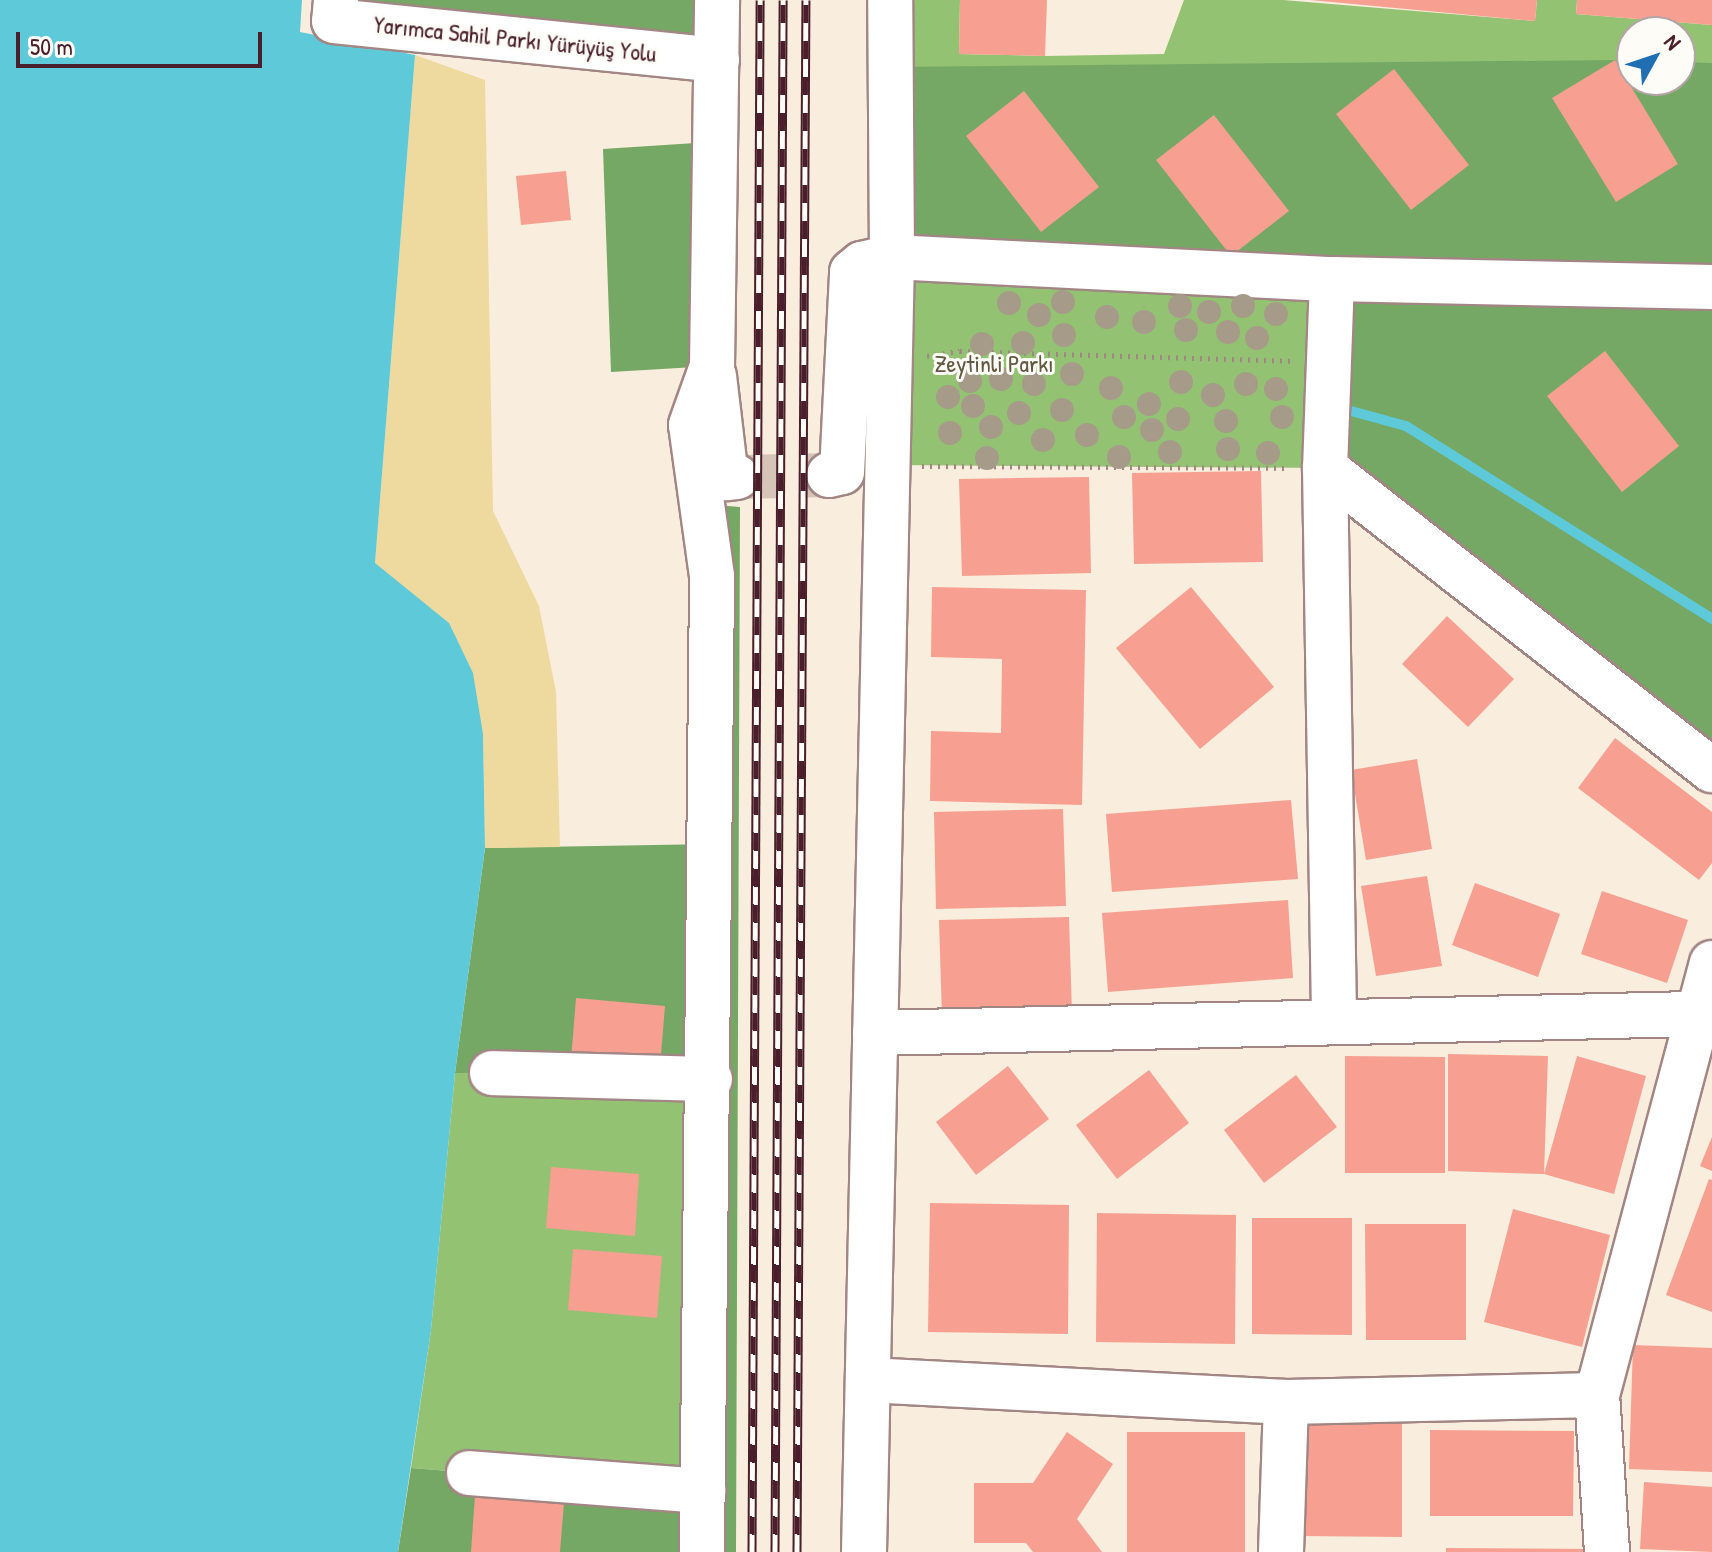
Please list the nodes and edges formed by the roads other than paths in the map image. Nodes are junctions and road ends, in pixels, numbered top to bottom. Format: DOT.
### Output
graph roads {
  1 [pos="336,0"];
  2 [pos="717,0"];
  3 [pos="890,0"];
  4 [pos="717,60"];
  5 [pos="892,257"];
  6 [pos="1332,279"];
  7 [pos="1712,287"];
  8 [pos="712,366"];
  9 [pos="1325,468"];
  10 [pos="829,475"];
  11 [pos="737,477"];
  12 [pos="1712,770"];
  13 [pos="1712,963"];
  14 [pos="1695,1014"];
  15 [pos="1334,1019"];
  16 [pos="875,1033"];
  17 [pos="492,1073"];
  18 [pos="710,1079"];
  19 [pos="868,1380"];
  20 [pos="1597,1395"];
  21 [pos="1286,1402"];
  22 [pos="469,1473"];
  23 [pos="703,1491"];
  24 [pos="702,1552"];
  25 [pos="864,1552"];
  26 [pos="1281,1552"];
  27 [pos="1607,1552"];
  1 -- 4 [label="street, Yarımca Sahil Parkı Yürüyüş Yolu"];
  2 -- 4 [label="street"];
  3 -- 5 [label="street"];
  4 -- 8 [label="street"];
  5 -- 6 [label="street"];
  5 -- 10 [label="street"];
  5 -- 16 [label="street"];
  6 -- 7 [label="street"];
  6 -- 9 [label="street"];
  8 -- 11 [label="street"];
  8 -- 18 [label="street"];
  9 -- 12 [label="street"];
  9 -- 15 [label="street"];
  13 -- 14 [label="street"];
  14 -- 15 [label="street"];
  14 -- 20 [label="street"];
  15 -- 16 [label="street"];
  16 -- 19 [label="street"];
  17 -- 18 [label="street"];
  18 -- 23 [label="street"];
  19 -- 21 [label="street"];
  19 -- 25 [label="street"];
  20 -- 21 [label="street"];
  20 -- 27 [label="street"];
  21 -- 26 [label="street"];
  22 -- 23 [label="street"];
  23 -- 24 [label="street"];
}
